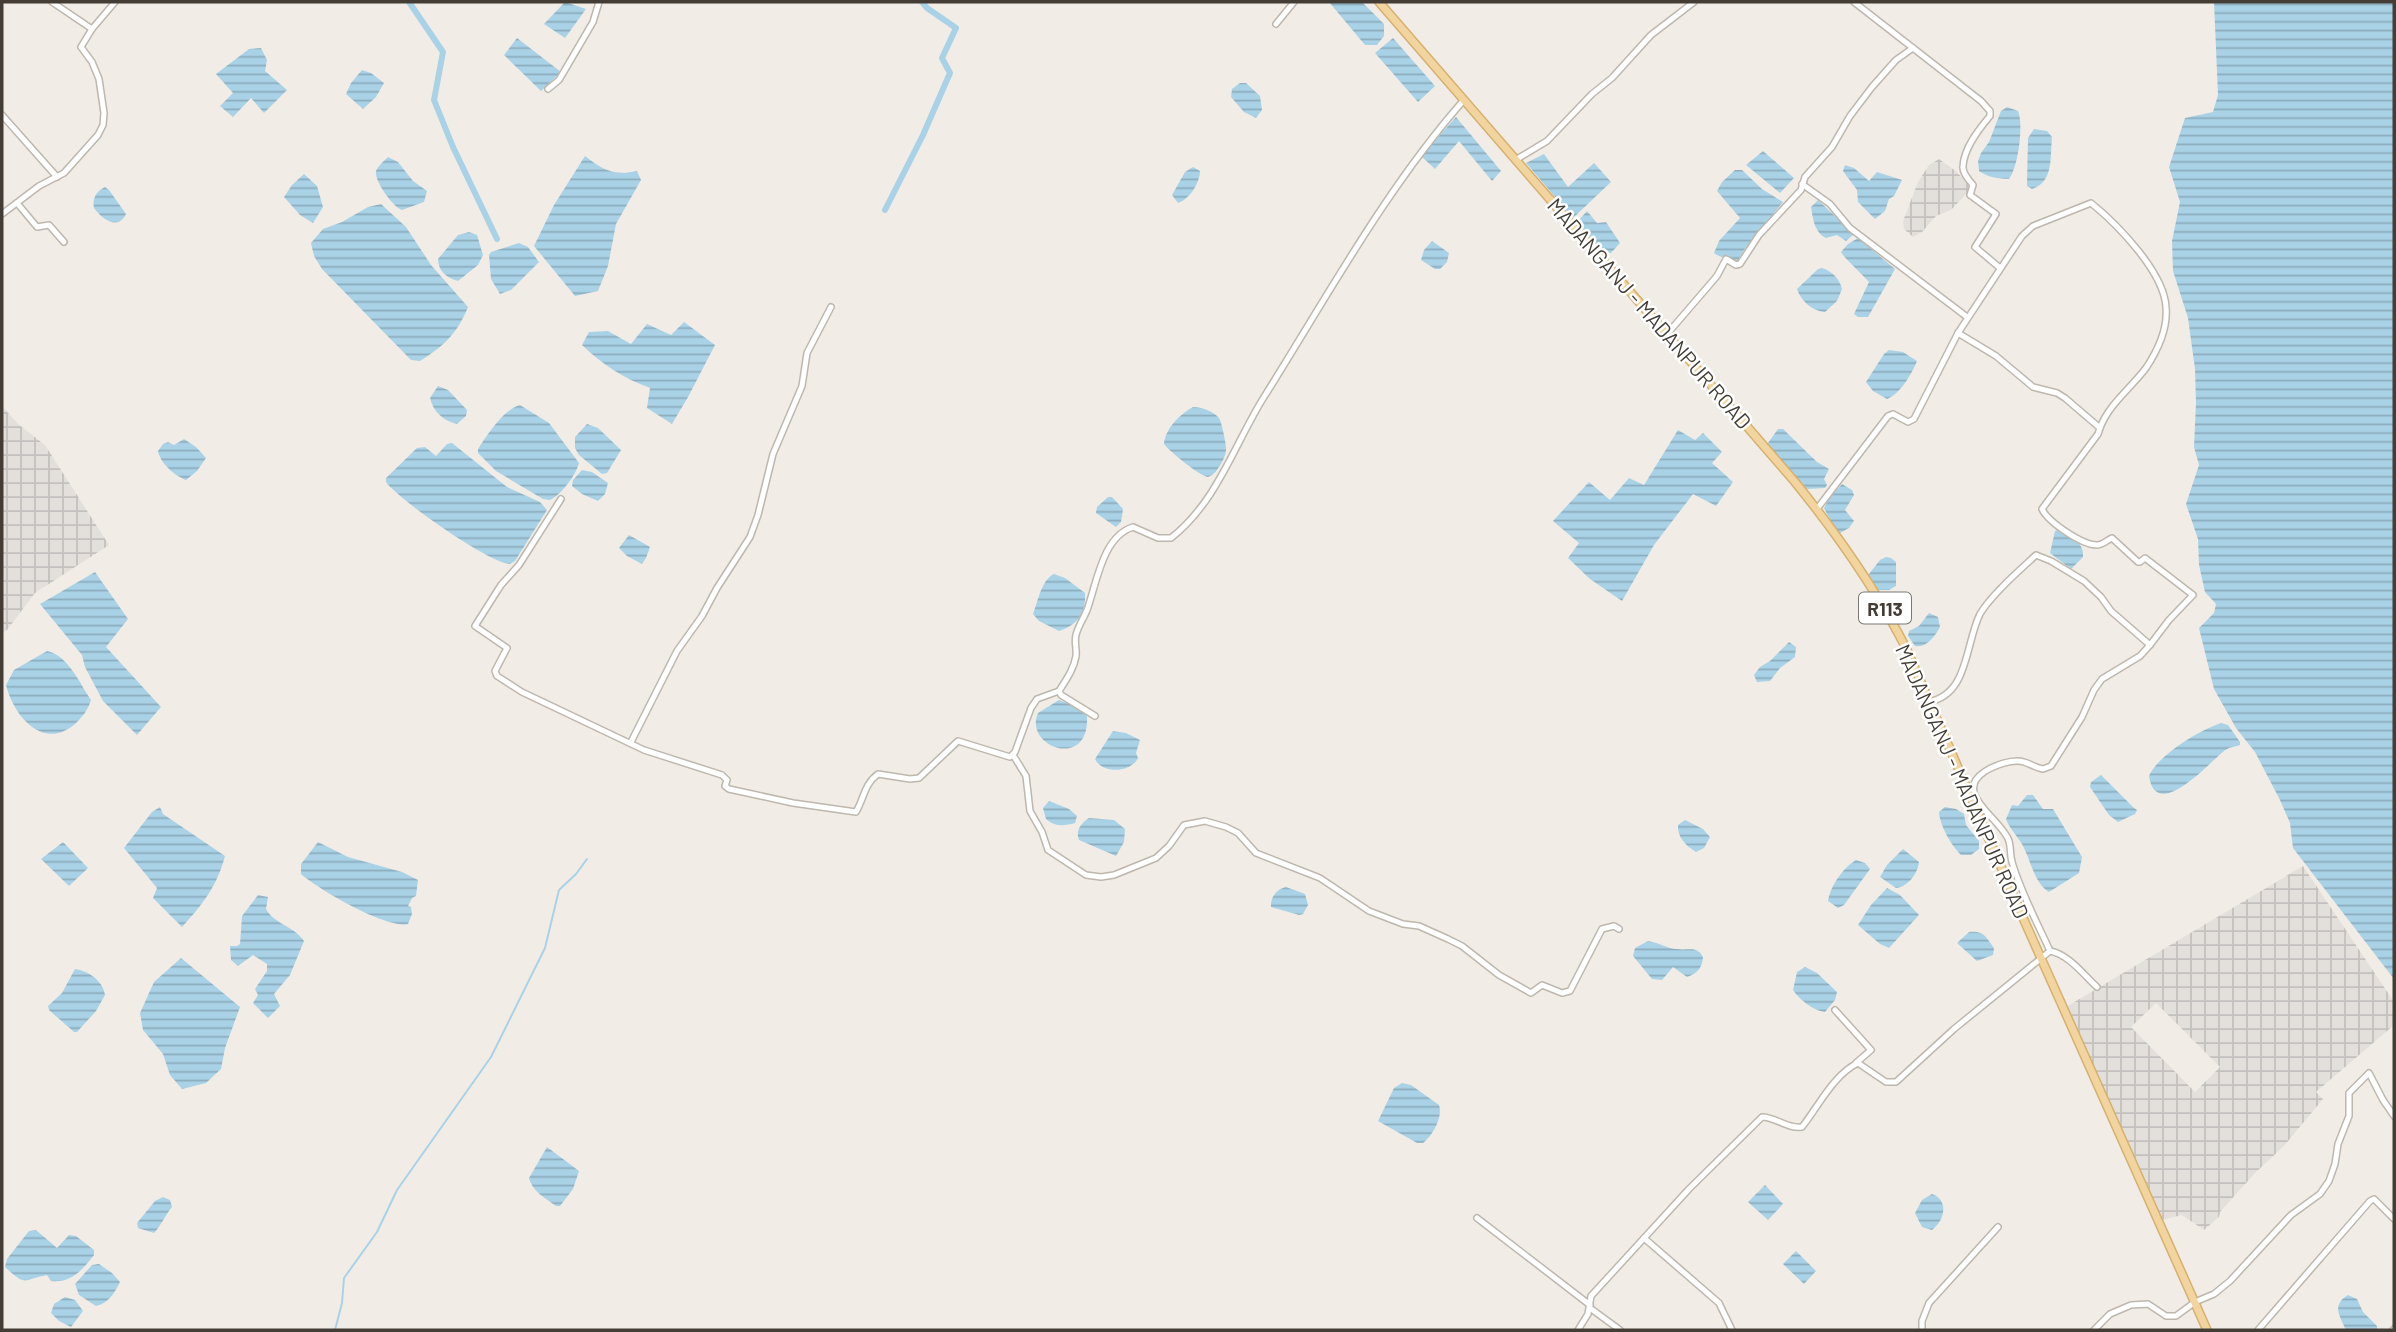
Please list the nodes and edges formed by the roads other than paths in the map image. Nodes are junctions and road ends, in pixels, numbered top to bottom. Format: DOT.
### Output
graph roads {
  1 [pos="52,2"];
  2 [pos="115,2"];
  3 [pos="598,2"];
  4 [pos="1294,2"];
  5 [pos="1379,2"];
  6 [pos="1691,2"];
  7 [pos="1854,2"];
  8 [pos="1276,24"];
  9 [pos="92,29"];
  10 [pos="1913,48"];
  11 [pos="548,89"];
  12 [pos="1463,101"];
  13 [pos="2,115"];
  14 [pos="1517,159"];
  15 [pos="57,177"];
  16 [pos="1802,184"];
  17 [pos="17,203"];
  18 [pos="2,214"];
  19 [pos="64,242"];
  20 [pos="2000,268"];
  21 [pos="831,307"];
  22 [pos="1968,317"];
  23 [pos="1958,332"];
  24 [pos="1668,333"];
  25 [pos="2100,428"];
  26 [pos="561,499"];
  27 [pos="1817,509"];
  28 [pos="2150,645"];
  29 [pos="1059,691"];
  30 [pos="1928,702"];
  31 [pos="1095,716"];
  32 [pos="631,742"];
  33 [pos="1013,755"];
  34 [pos="1619,929"];
  35 [pos="2050,951"];
  36 [pos="2040,957"];
  37 [pos="2097,987"];
  38 [pos="1835,1010"];
  39 [pos="1855,1064"];
  40 [pos="2394,1116"];
  41 [pos="1477,1218"];
  42 [pos="2394,1219"];
  43 [pos="1998,1227"];
  44 [pos="1644,1238"];
  45 [pos="2195,1302"];
  46 [pos="1590,1307"];
  47 [pos="1578,1330"];
  48 [pos="1620,1330"];
  49 [pos="1732,1330"];
  50 [pos="1922,1330"];
  51 [pos="2094,1330"];
  52 [pos="2207,1330"];
  53 [pos="2258,1330"];
  1 -- 9 [label="street"];
  2 -- 9 [label="street"];
  3 -- 11 [label="street"];
  4 -- 8 [label="street"];
  5 -- 12 [label="main road, MADANGANJ - MADANPUR ROAD / R113"];
  6 -- 14 [label="street"];
  7 -- 10 [label="street"];
  9 -- 15 [label="street"];
  10 -- 16 [label="street"];
  10 -- 20 [label="street"];
  12 -- 14 [label="main road, MADANGANJ - MADANPUR ROAD / R113"];
  12 -- 29 [label="street"];
  13 -- 15 [label="street"];
  14 -- 24 [label="main road, MADANGANJ - MADANPUR ROAD / R113"];
  15 -- 17 [label="street"];
  16 -- 22 [label="street"];
  16 -- 24 [label="street"];
  17 -- 18 [label="street"];
  17 -- 19 [label="street"];
  20 -- 22 [label="street"];
  20 -- 25 [label="street"];
  21 -- 32 [label="street"];
  22 -- 23 [label="street"];
  23 -- 25 [label="street"];
  23 -- 27 [label="street"];
  24 -- 27 [label="main road, MADANGANJ - MADANPUR ROAD / R113"];
  25 -- 28 [label="street"];
  26 -- 32 [label="street"];
  27 -- 30 [label="main road, MADANGANJ - MADANPUR ROAD / R113"];
  28 -- 30 [label="street"];
  28 -- 35 [label="street"];
  29 -- 31 [label="street"];
  29 -- 33 [label="street"];
  30 -- 36 [label="main road, MADANGANJ - MADANPUR ROAD / R113"];
  32 -- 33 [label="street"];
  33 -- 34 [label="street"];
  35 -- 36 [label="street"];
  35 -- 37 [label="street"];
  36 -- 39 [label="street"];
  36 -- 45 [label="main road, MADANGANJ - MADANPUR ROAD / R113"];
  38 -- 39 [label="street"];
  39 -- 44 [label="street"];
  40 -- 45 [label="street"];
  41 -- 46 [label="street"];
  42 -- 53 [label="street"];
  43 -- 50 [label="street"];
  44 -- 46 [label="street"];
  44 -- 49 [label="street"];
  45 -- 51 [label="street"];
  45 -- 52 [label="main road, MADANGANJ - MADANPUR ROAD / R113"];
  46 -- 47 [label="street"];
  46 -- 48 [label="street"];
}
